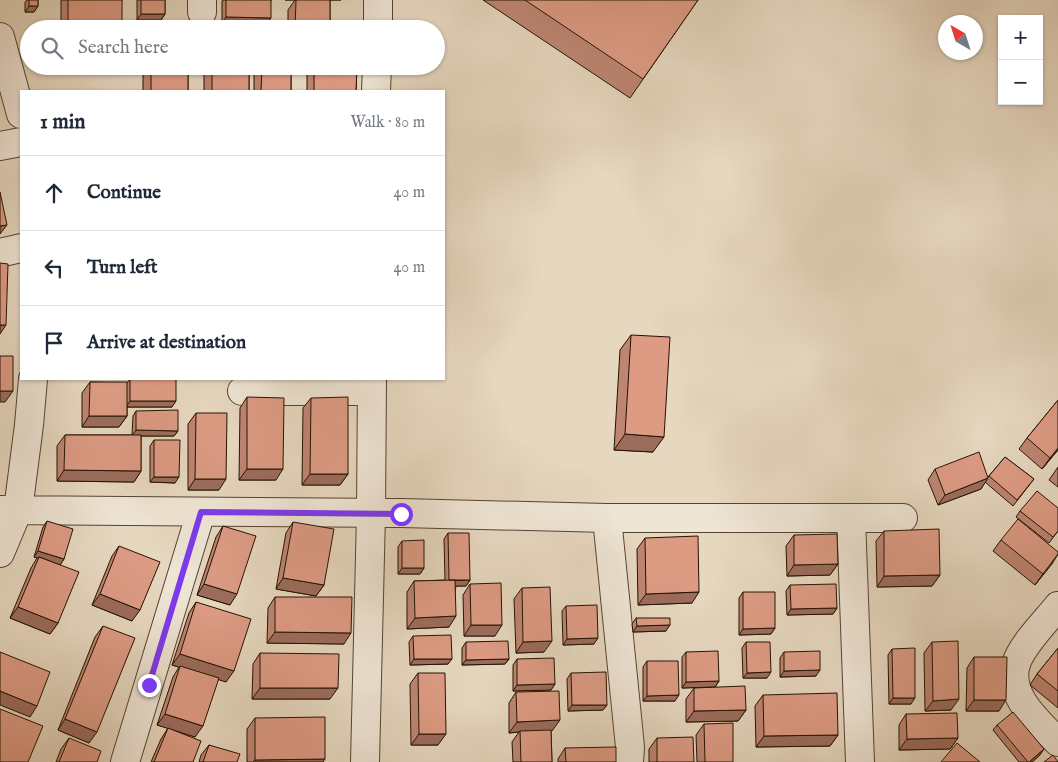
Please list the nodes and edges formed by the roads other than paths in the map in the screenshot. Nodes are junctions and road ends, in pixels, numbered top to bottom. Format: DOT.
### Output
graph roads {
  1 [pos="378,0"];
  2 [pos="378,20"];
  3 [pos="0,37"];
  4 [pos="377,75"];
  5 [pos="376,90"];
  6 [pos="20,110"];
  7 [pos="20,142"];
  8 [pos="0,146"];
  9 [pos="20,248"];
  10 [pos="0,252"];
  11 [pos="33,380"];
  12 [pos="372,385"];
  13 [pos="242,390"];
  14 [pos="9,510"];
  15 [pos="201,512"];
  16 [pos="371,514"];
  17 [pos="608,518"];
  18 [pos="851,518"];
  19 [pos="903,518"];
  20 [pos="0,553"];
  21 [pos="1058,606"];
  22 [pos="1058,742"];
  23 [pos="125,762"];
  24 [pos="365,762"];
  25 [pos="629,762"];
  26 [pos="860,762"];
  1 -- 2 [label="street"];
  3 -- 6 [label="street"];
  4 -- 5 [label="street"];
  7 -- 8 [label="street"];
  9 -- 10 [label="street"];
  11 -- 14 [label="street"];
  12 -- 13 [label="street"];
  12 -- 16 [label="street"];
  14 -- 15 [label="street"];
  14 -- 20 [label="street"];
  15 -- 16 [label="street"];
  15 -- 23 [label="street"];
  16 -- 17 [label="street"];
  16 -- 24 [label="street"];
  17 -- 18 [label="street"];
  17 -- 25 [label="street"];
  18 -- 19 [label="street"];
  18 -- 26 [label="street"];
  21 -- 22 [label="street"];
}
